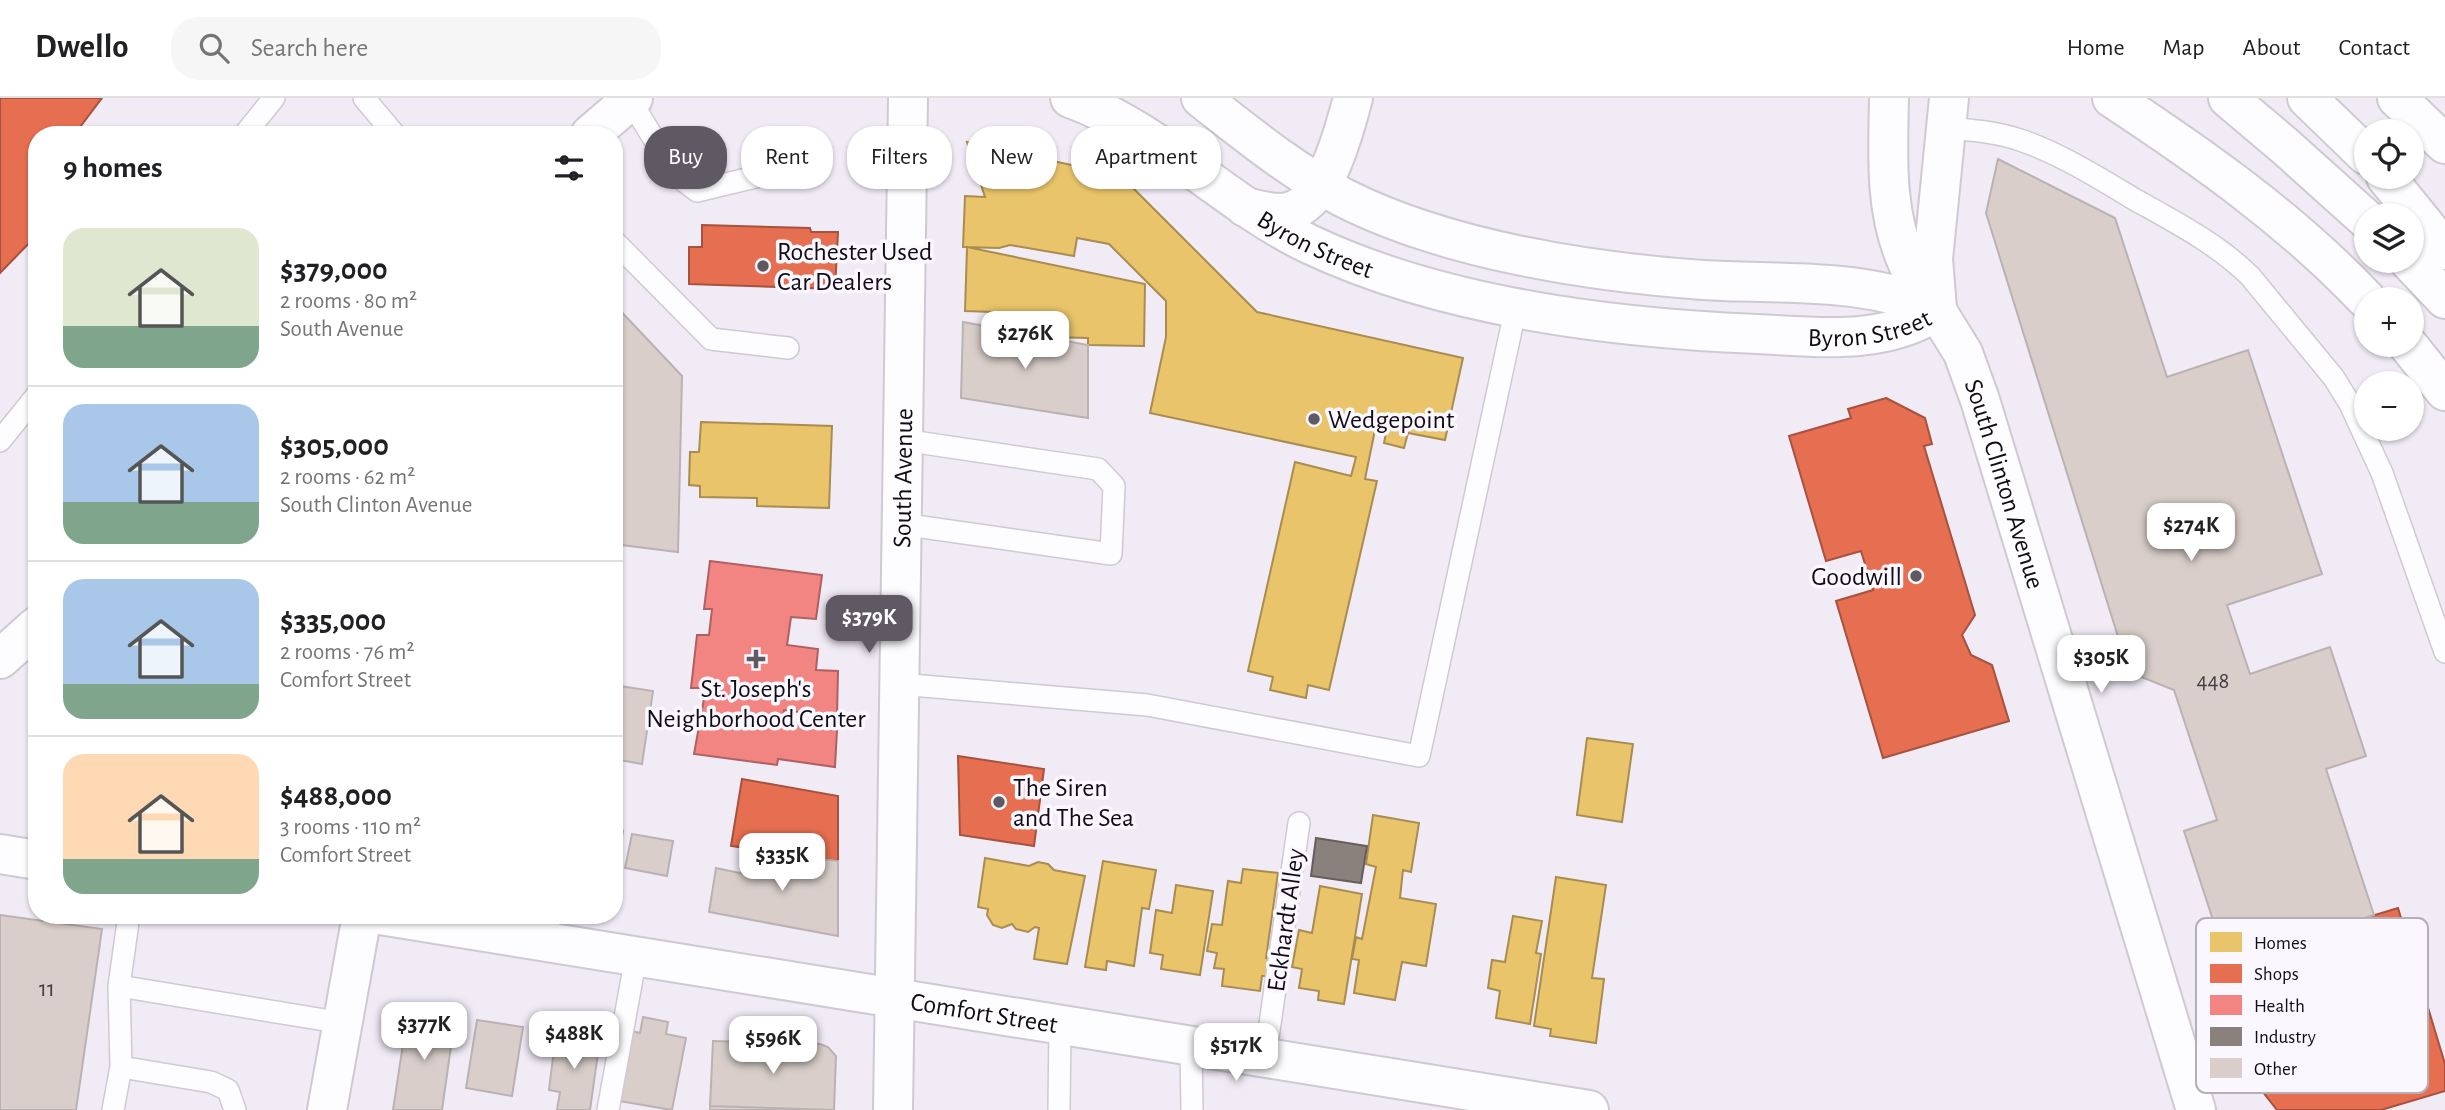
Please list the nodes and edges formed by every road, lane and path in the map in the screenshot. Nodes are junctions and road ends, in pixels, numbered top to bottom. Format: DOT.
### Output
graph roads {
  1 [pos="274,98"];
  2 [pos="363,98"];
  3 [pos="908,98"];
  4 [pos="1070,98"];
  5 [pos="1201,98"];
  6 [pos="1353,98"];
  7 [pos="1889,98"];
  8 [pos="2112,98"];
  9 [pos="2228,98"];
  10 [pos="2307,98"];
  11 [pos="2396,98"];
  12 [pos="631,99"];
  13 [pos="1948,113"];
  14 [pos="251,126"];
  15 [pos="387,126"];
  16 [pos="600,126"];
  17 [pos="2354,143"];
  18 [pos="2445,144"];
  19 [pos="741,180"];
  20 [pos="1321,184"];
  21 [pos="2396,189"];
  22 [pos="1245,207"];
  23 [pos="2354,208"];
  24 [pos="623,250"];
  25 [pos="2445,250"];
  26 [pos="2420,273"];
  27 [pos="2355,287"];
  28 [pos="2445,299"];
  29 [pos="1516,307"];
  30 [pos="1937,311"];
  31 [pos="788,348"];
  32 [pos="2418,357"];
  33 [pos="2445,391"];
  34 [pos="28,406"];
  35 [pos="903,440"];
  36 [pos="0,442"];
  37 [pos="901,524"];
  38 [pos="28,634"];
  39 [pos="2445,652"];
  40 [pos="0,659"];
  41 [pos="899,684"];
  42 [pos="1299,823"];
  43 [pos="0,854"];
  44 [pos="28,859"];
  45 [pos="128,924"];
  46 [pos="360,924"];
  47 [pos="487,924"];
  48 [pos="547,929"];
  49 [pos="636,957"];
  50 [pos="119,986"];
  51 [pos="893,998"];
  52 [pos="343,1023"];
  53 [pos="1060,1025"];
  54 [pos="1191,1046"];
  55 [pos="1265,1058"];
  56 [pos="121,1066"];
  57 [pos="113,1110"];
  58 [pos="235,1110"];
  59 [pos="327,1110"];
  60 [pos="608,1110"];
  61 [pos="893,1110"];
  62 [pos="1059,1110"];
  63 [pos="1192,1110"];
  64 [pos="1589,1110"];
  65 [pos="2196,1110"];
  1 -- 14 [label="lane"];
  2 -- 15 [label="lane"];
  3 -- 35 [label="main road, South Avenue"];
  4 -- 22 [label="main road, Byron Street"];
  5 -- 20 [label="main road, Byron Street"];
  6 -- 20 [label="main road"];
  7 -- 30 [label="main road"];
  8 -- 27 [label="main road"];
  9 -- 23 [label="main road"];
  10 -- 17 [label="main road"];
  11 -- 18 [label="main road"];
  12 -- 16 [label="main road"];
  12 -- 19 [label="lane"];
  13 -- 30 [label="main road, South Clinton Avenue"];
  13 -- 39 [label="lane"];
  20 -- 22 [label="main road"];
  20 -- 30 [label="main road, Byron Street"];
  21 -- 25 [label="main road"];
  22 -- 29 [label="main road, Byron Street"];
  24 -- 31 [label="lane"];
  26 -- 28 [label="main road"];
  29 -- 30 [label="main road, Byron Street"];
  29 -- 41 [label="lane"];
  30 -- 65 [label="main road, South Clinton Avenue"];
  32 -- 33 [label="main road"];
  34 -- 36 [label="lane"];
  35 -- 37 [label="main road, South Avenue"];
  35 -- 37 [label="lane"];
  37 -- 41 [label="main road, South Avenue"];
  38 -- 40 [label="main road"];
  41 -- 51 [label="main road, South Avenue"];
  42 -- 55 [label="lane, Eckhardt Alley"];
  43 -- 44 [label="main road"];
  45 -- 50 [label="lane"];
  46 -- 52 [label="main road"];
  47 -- 48 [label="main road, Comfort Street"];
  48 -- 49 [label="main road, Comfort Street"];
  49 -- 51 [label="main road, Comfort Street"];
  49 -- 60 [label="lane"];
  50 -- 52 [label="lane"];
  50 -- 56 [label="lane"];
  51 -- 53 [label="main road, Comfort Street"];
  51 -- 61 [label="main road, South Avenue"];
  52 -- 59 [label="main road"];
  53 -- 54 [label="main road, Comfort Street"];
  53 -- 62 [label="lane"];
  54 -- 55 [label="main road, Comfort Street"];
  54 -- 63 [label="lane"];
  55 -- 64 [label="main road, Comfort Street"];
  56 -- 57 [label="lane"];
  56 -- 58 [label="lane"];
}
